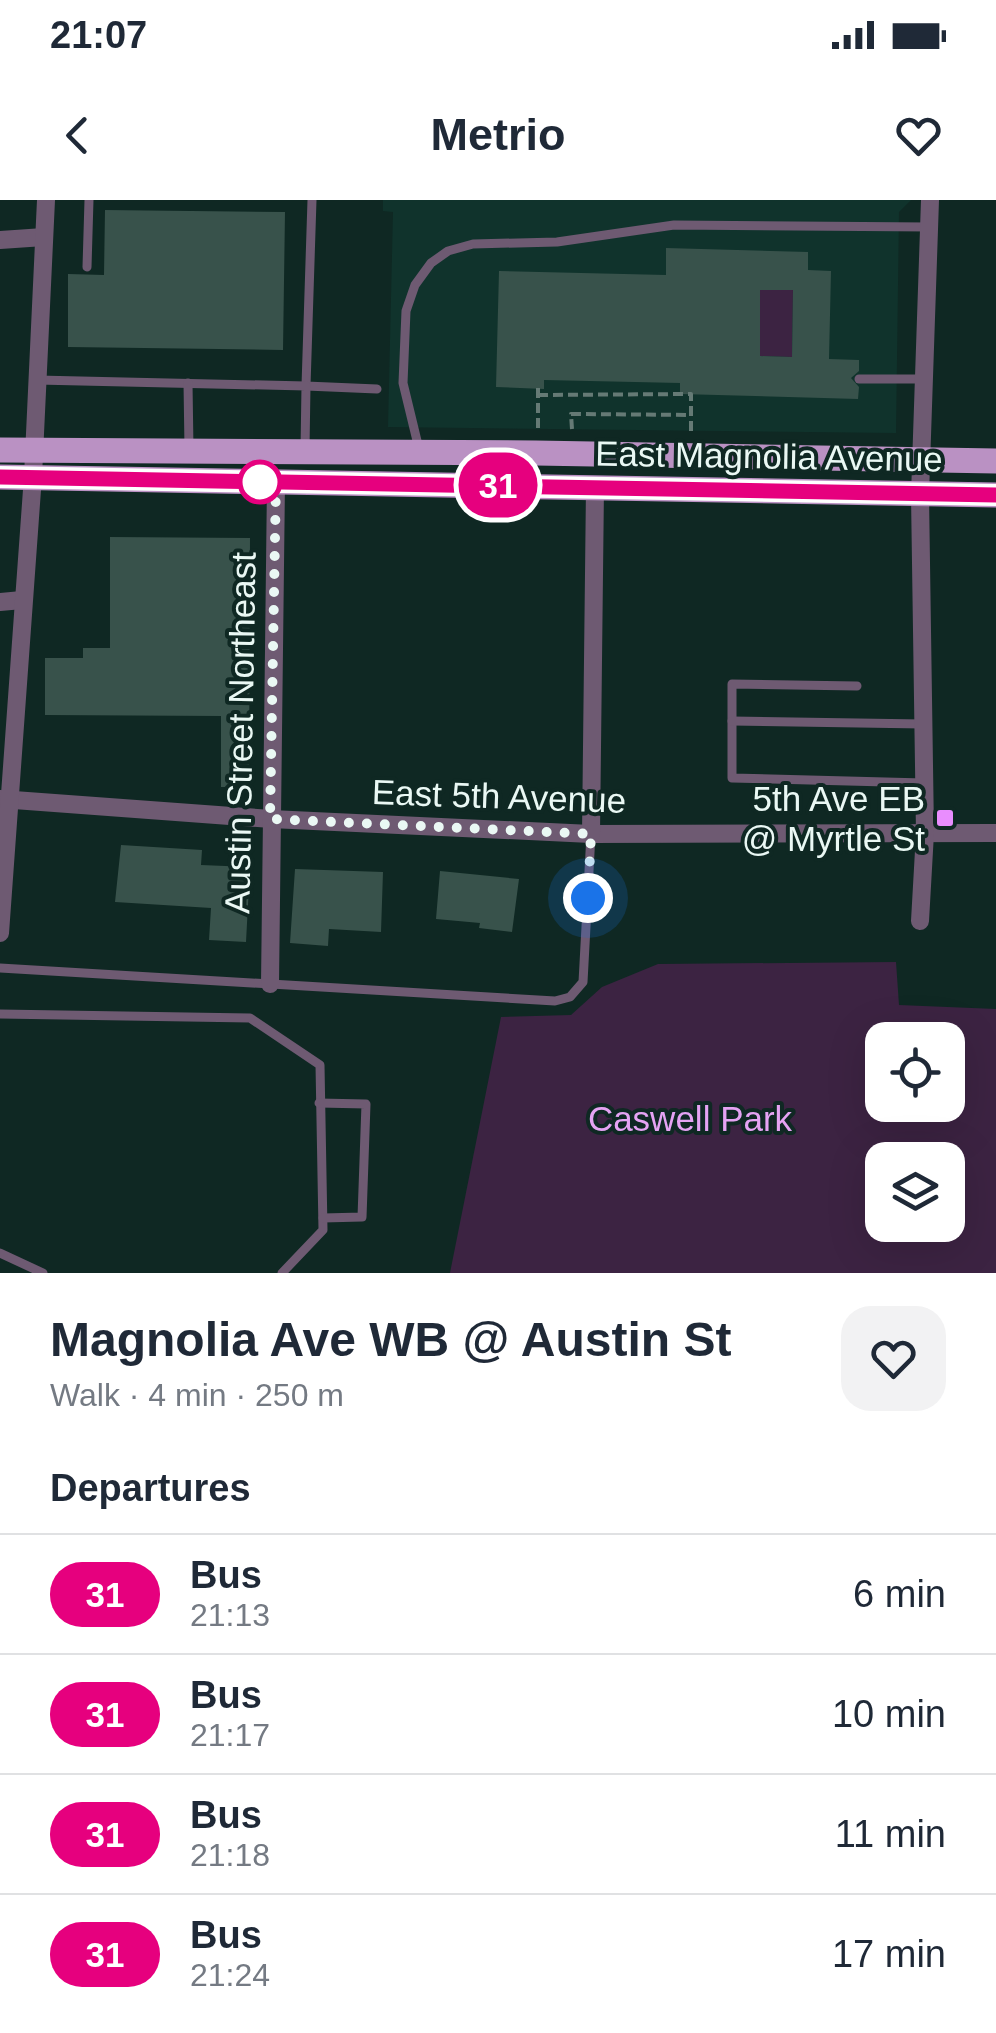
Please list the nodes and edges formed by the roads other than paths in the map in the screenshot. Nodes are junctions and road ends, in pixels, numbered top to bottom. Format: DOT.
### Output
graph roads {
  1 [pos="46,200"];
  2 [pos="88,200"];
  3 [pos="312,200"];
  4 [pos="930,200"];
  5 [pos="930,227"];
  6 [pos="44,237"];
  7 [pos="0,240"];
  8 [pos="87,267"];
  9 [pos="859,378"];
  10 [pos="924,378"];
  11 [pos="37,380"];
  12 [pos="188,383"];
  13 [pos="306,386"];
  14 [pos="377,389"];
  15 [pos="0,450"];
  16 [pos="34,450"];
  17 [pos="305,451"];
  18 [pos="189,452"];
  19 [pos="420,452"];
  20 [pos="922,460"];
  21 [pos="996,461"];
  22 [pos="0,476"];
  23 [pos="33,476"];
  24 [pos="276,482"];
  25 [pos="595,486"];
  26 [pos="920,495"];
  27 [pos="996,495"];
  28 [pos="22,600"];
  29 [pos="0,602"];
  30 [pos="857,686"];
  31 [pos="732,721"];
  32 [pos="924,724"];
  33 [pos="924,782"];
  34 [pos="4,799"];
  35 [pos="270,819"];
  36 [pos="925,833"];
  37 [pos="996,833"];
  38 [pos="591,834"];
  39 [pos="920,921"];
  40 [pos="0,933"];
  41 [pos="0,968"];
  42 [pos="270,984"];
  43 [pos="0,1014"];
  44 [pos="319,1103"];
  45 [pos="322,1218"];
  46 [pos="0,1252"];
  47 [pos="43,1273"];
  48 [pos="282,1273"];
  1 -- 6 [label="street"];
  2 -- 8 [label="lane"];
  3 -- 13 [label="lane"];
  4 -- 5 [label="street"];
  5 -- 10 [label="street"];
  5 -- 19 [label="lane"];
  6 -- 7 [label="street"];
  6 -- 11 [label="street"];
  9 -- 10 [label="lane"];
  10 -- 20 [label="street"];
  11 -- 12 [label="lane"];
  11 -- 16 [label="street"];
  12 -- 13 [label="lane"];
  12 -- 18 [label="lane"];
  13 -- 14 [label="lane"];
  13 -- 17 [label="lane"];
  15 -- 16 [label="main road, East Magnolia Avenue"];
  16 -- 18 [label="main road, East Magnolia Avenue"];
  16 -- 23 [label="street"];
  17 -- 18 [label="main road, East Magnolia Avenue"];
  17 -- 19 [label="main road, East Magnolia Avenue"];
  19 -- 20 [label="main road, East Magnolia Avenue"];
  20 -- 21 [label="main road, East Magnolia Avenue"];
  20 -- 26 [label="street"];
  22 -- 23 [label="main road, East Magnolia Avenue"];
  23 -- 24 [label="main road, East Magnolia Avenue"];
  23 -- 28 [label="street"];
  24 -- 25 [label="main road, East Magnolia Avenue"];
  24 -- 35 [label="street, Austin Street Northeast"];
  25 -- 26 [label="main road, East Magnolia Avenue"];
  25 -- 38 [label="street"];
  26 -- 27 [label="main road, East Magnolia Avenue"];
  26 -- 32 [label="street"];
  28 -- 29 [label="street"];
  28 -- 34 [label="street"];
  30 -- 31 [label="lane"];
  31 -- 32 [label="lane"];
  31 -- 33 [label="lane"];
  32 -- 33 [label="street"];
  33 -- 36 [label="street"];
  34 -- 35 [label="street, East 5th Avenue"];
  34 -- 40 [label="street"];
  35 -- 38 [label="street, East 5th Avenue"];
  35 -- 42 [label="street, Austin Street Northeast"];
  36 -- 37 [label="street, East 5th Avenue"];
  36 -- 38 [label="street, East 5th Avenue"];
  36 -- 39 [label="street"];
  38 -- 42 [label="lane"];
  41 -- 42 [label="lane"];
  43 -- 44 [label="lane"];
  44 -- 45 [label="lane"];
  44 -- 45 [label="lane"];
  45 -- 48 [label="lane"];
  46 -- 47 [label="lane"];
}
